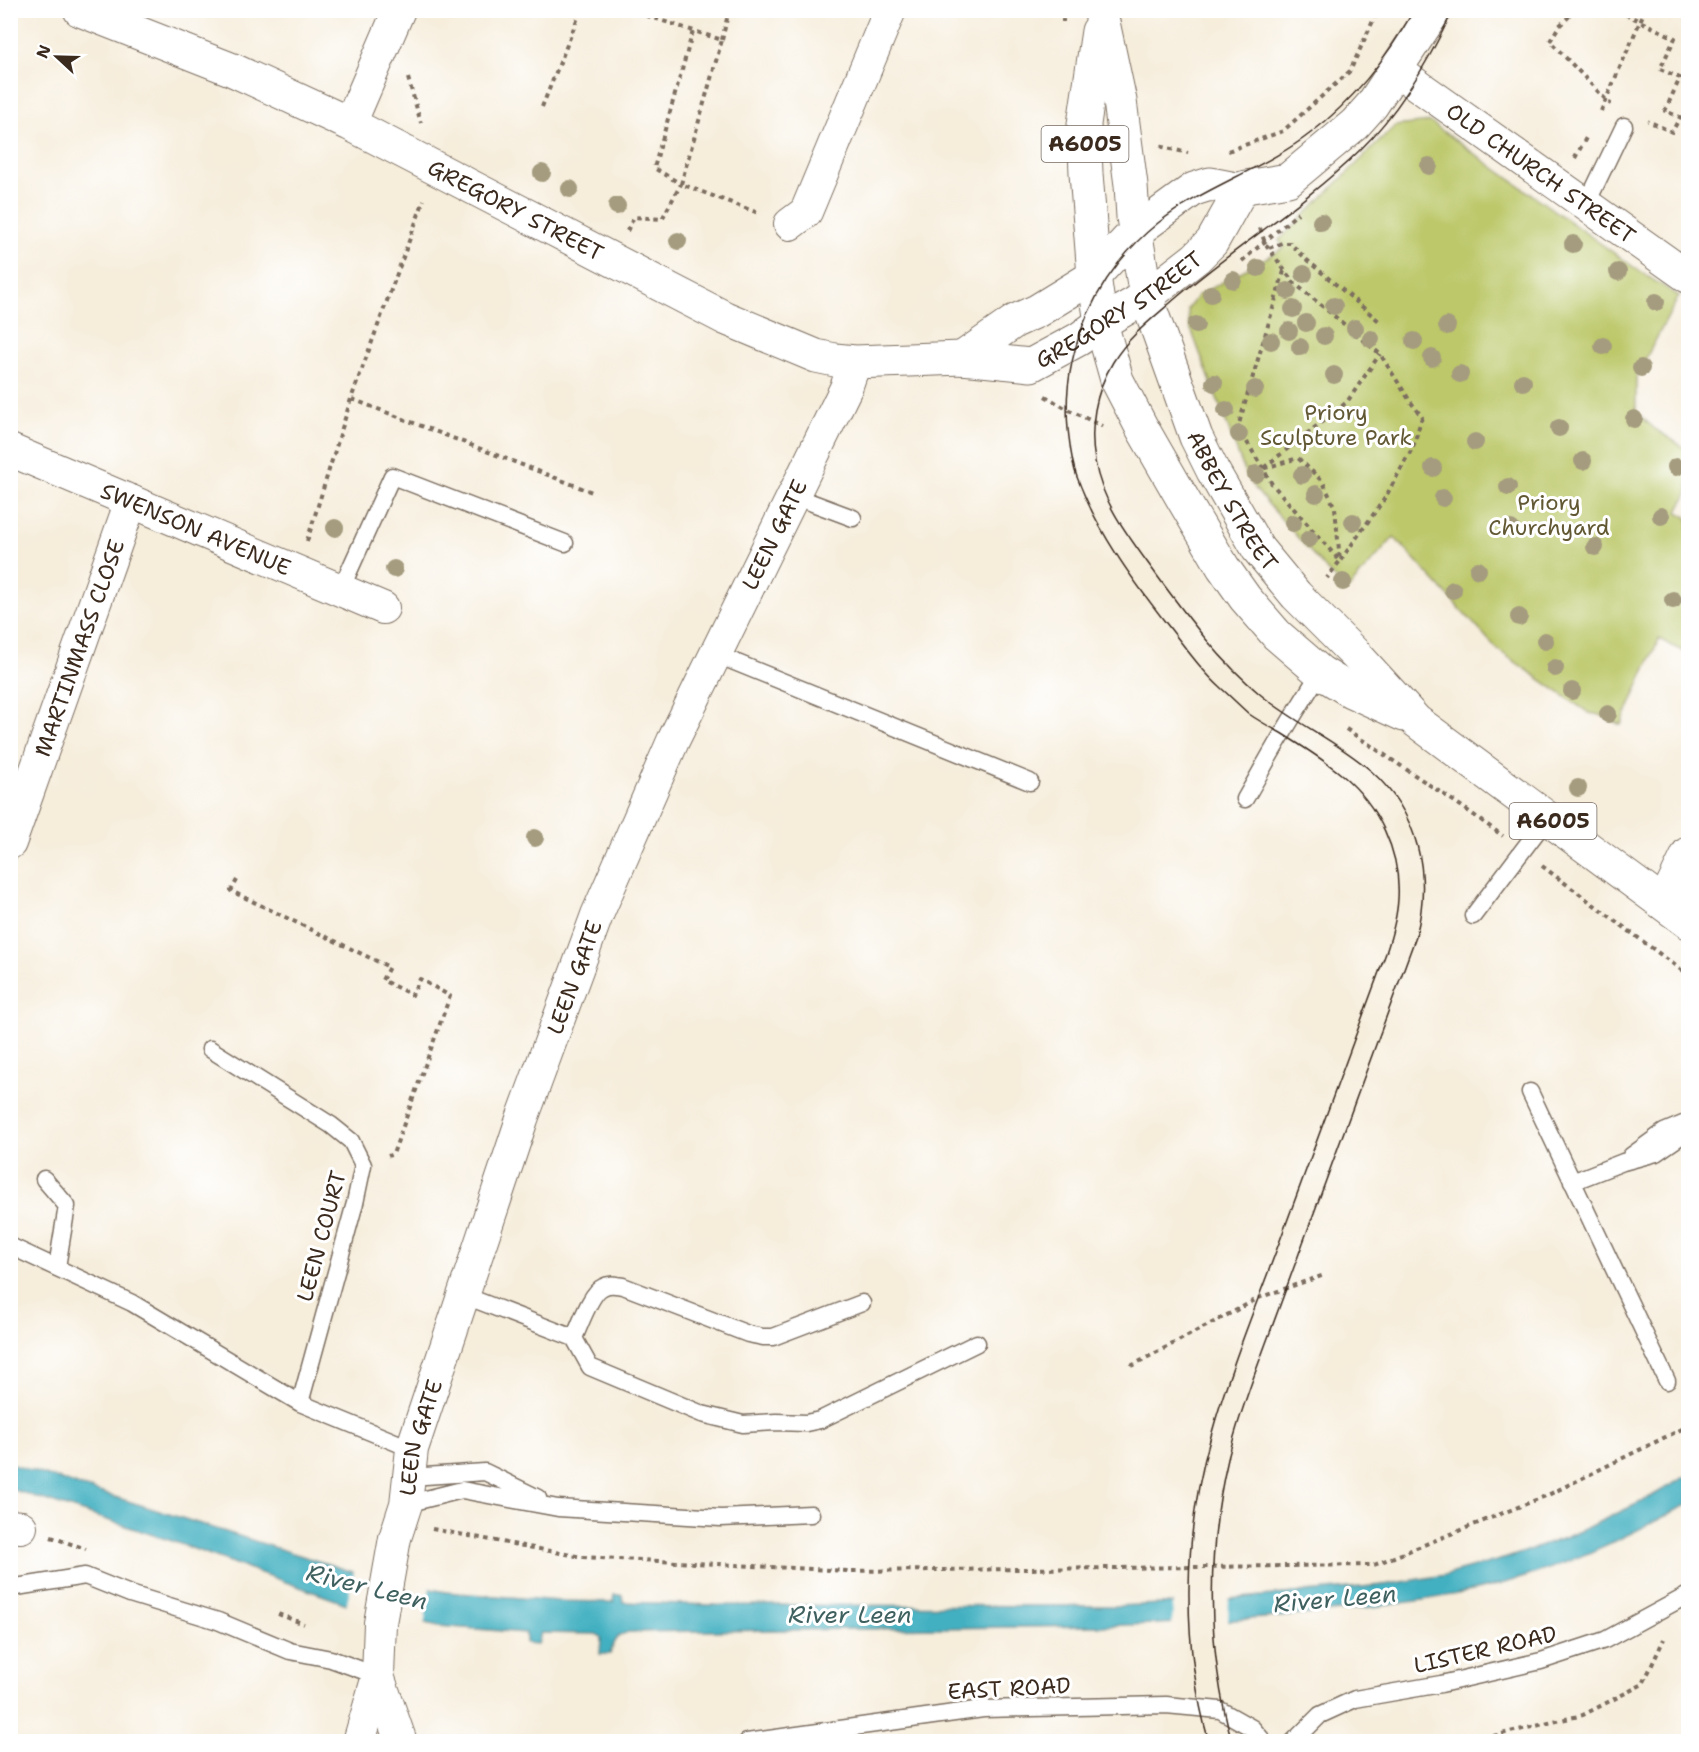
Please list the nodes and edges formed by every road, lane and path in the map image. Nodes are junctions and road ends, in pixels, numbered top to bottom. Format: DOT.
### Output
graph roads {
  1 [pos="80,10"];
  2 [pos="581,10"];
  3 [pos="628,10"];
  4 [pos="729,10"];
  5 [pos="890,10"];
  6 [pos="1378,10"];
  7 [pos="1419,10"];
  8 [pos="1435,10"];
  9 [pos="1576,10"];
  10 [pos="1617,10"];
  11 [pos="1645,10"];
  12 [pos="1101,12"];
  13 [pos="396,18"];
  14 [pos="1640,21"];
  15 [pos="693,31"];
  16 [pos="722,40"];
  17 [pos="1396,70"];
  18 [pos="1605,99"];
  19 [pos="542,107"];
  20 [pos="1619,107"];
  21 [pos="1600,113"];
  22 [pos="1640,117"];
  23 [pos="350,124"];
  24 [pos="1624,126"];
  25 [pos="1588,134"];
  26 [pos="1163,147"];
  27 [pos="1224,153"];
  28 [pos="1191,154"];
  29 [pos="437,170"];
  30 [pos="681,184"];
  31 [pos="1560,185"];
  32 [pos="1243,189"];
  33 [pos="1587,203"];
  34 [pos="1306,207"];
  35 [pos="790,224"];
  36 [pos="1135,232"];
  37 [pos="1265,243"];
  38 [pos="1269,248"];
  39 [pos="612,261"];
  40 [pos="1241,261"];
  41 [pos="1284,270"];
  42 [pos="1688,274"];
  43 [pos="1094,276"];
  44 [pos="1146,297"];
  45 [pos="1379,321"];
  46 [pos="1101,323"];
  47 [pos="1380,354"];
  48 [pos="962,358"];
  49 [pos="855,362"];
  50 [pos="351,399"];
  51 [pos="10,450"];
  52 [pos="1262,469"];
  53 [pos="592,492"];
  54 [pos="794,496"];
  55 [pos="131,501"];
  56 [pos="853,518"];
  57 [pos="565,543"];
  58 [pos="1340,561"];
  59 [pos="297,571"];
  60 [pos="1325,581"];
  61 [pos="341,589"];
  62 [pos="383,608"];
  63 [pos="715,654"];
  64 [pos="1320,672"];
  65 [pos="1416,721"];
  66 [pos="1030,782"];
  67 [pos="1245,799"];
  68 [pos="1548,817"];
  69 [pos="23,838"];
  70 [pos="1689,853"];
  71 [pos="237,880"];
  72 [pos="1676,913"];
  73 [pos="1473,916"];
  74 [pos="1675,965"];
  75 [pos="1689,975"];
  76 [pos="210,1050"];
  77 [pos="1530,1092"];
  78 [pos="1689,1122"];
  79 [pos="1689,1131"];
  80 [pos="1623,1162"];
  81 [pos="363,1165"];
  82 [pos="44,1179"];
  83 [pos="1572,1182"];
  84 [pos="10,1246"];
  85 [pos="57,1267"];
  86 [pos="1324,1275"];
  87 [pos="463,1295"];
  88 [pos="862,1303"];
  89 [pos="574,1338"];
  90 [pos="977,1343"];
  91 [pos="1131,1366"];
  92 [pos="1667,1381"];
  93 [pos="300,1403"];
  94 [pos="1689,1426"];
  95 [pos="409,1477"];
  96 [pos="558,1508"];
  97 [pos="812,1514"];
  98 [pos="428,1527"];
  99 [pos="10,1588"];
  100 [pos="1687,1601"];
  101 [pos="378,1676"];
  102 [pos="359,1742"];
  103 [pos="401,1742"];
  104 [pos="747,1742"];
  105 [pos="1264,1742"];
  106 [pos="1293,1742"];
  107 [pos="1467,1742"];
  1 -- 23 [label="street, GREGORY STREET"];
  2 -- 19 [label="path"];
  3 -- 15 [label="path"];
  4 -- 16 [label="path"];
  5 -- 35 [label="street"];
  6 -- 27 [label="path"];
  7 -- 17 [label="street, GREGORY STREET"];
  8 -- 17 [label="street, GREGORY STREET"];
  9 -- 18 [label="path"];
  10 -- 14 [label="path"];
  11 -- 14 [label="path"];
  12 -- 36 [label="street, A6005"];
  12 -- 43 [label="street, A6005"];
  13 -- 23 [label="street"];
  13 -- 29 [label="path"];
  14 -- 18 [label="path"];
  14 -- 22 [label="path"];
  15 -- 16 [label="path"];
  15 -- 30 [label="path"];
  16 -- 30 [label="path"];
  17 -- 31 [label="street, OLD CHURCH STREET"];
  17 -- 32 [label="street, GREGORY STREET"];
  18 -- 20 [label="path"];
  18 -- 21 [label="path"];
  23 -- 29 [label="street, GREGORY STREET"];
  24 -- 33 [label="lane"];
  25 -- 31 [label="path"];
  26 -- 28 [label="path"];
  29 -- 39 [label="street, GREGORY STREET"];
  29 -- 50 [label="path"];
  30 -- 35 [label="path"];
  30 -- 39 [label="path"];
  31 -- 33 [label="street, OLD CHURCH STREET"];
  32 -- 36 [label="street, GREGORY STREET"];
  32 -- 37 [label="path"];
  32 -- 44 [label="street, GREGORY STREET"];
  33 -- 42 [label="street, OLD CHURCH STREET"];
  34 -- 37 [label="path"];
  36 -- 43 [label="street, GREGORY STREET"];
  36 -- 44 [label="street, ABBEY STREET / A6005"];
  37 -- 38 [label="path"];
  37 -- 40 [label="path"];
  38 -- 41 [label="path"];
  38 -- 45 [label="path"];
  39 -- 49 [label="street, GREGORY STREET"];
  41 -- 47 [label="path"];
  41 -- 52 [label="path"];
  43 -- 46 [label="street, ABBEY STREET / A6005"];
  43 -- 48 [label="street, GREGORY STREET"];
  44 -- 46 [label="street, GREGORY STREET"];
  44 -- 65 [label="street, ABBEY STREET / A6005"];
  46 -- 48 [label="street, GREGORY STREET"];
  46 -- 64 [label="street, ABBEY STREET / A6005"];
  47 -- 52 [label="path"];
  47 -- 58 [label="path"];
  48 -- 49 [label="street, GREGORY STREET"];
  49 -- 54 [label="street, LEEN GATE"];
  50 -- 53 [label="path"];
  50 -- 59 [label="path"];
  51 -- 55 [label="street, SWENSON AVENUE"];
  52 -- 58 [label="path"];
  52 -- 58 [label="path"];
  54 -- 56 [label="lane"];
  54 -- 63 [label="street, LEEN GATE"];
  55 -- 59 [label="street, SWENSON AVENUE"];
  55 -- 69 [label="street, MARTINMASS CLOSE"];
  57 -- 61 [label="lane"];
  58 -- 60 [label="path"];
  59 -- 61 [label="street, SWENSON AVENUE"];
  61 -- 62 [label="street, SWENSON AVENUE"];
  63 -- 66 [label="lane"];
  63 -- 87 [label="street, LEEN GATE"];
  64 -- 65 [label="street, ABBEY STREET / A6005"];
  64 -- 67 [label="lane"];
  65 -- 68 [label="street, ABBEY STREET / A6005"];
  68 -- 72 [label="street, ABBEY STREET / A6005"];
  68 -- 73 [label="lane"];
  70 -- 72 [label="street"];
  71 -- 81 [label="path"];
  74 -- 75 [label="path"];
  76 -- 81 [label="lane, LEEN COURT"];
  77 -- 83 [label="lane"];
  78 -- 80 [label="lane"];
  79 -- 80 [label="lane"];
  80 -- 83 [label="lane"];
  81 -- 93 [label="lane, LEEN COURT"];
  82 -- 85 [label="lane"];
  83 -- 92 [label="lane"];
  84 -- 85 [label="lane"];
  85 -- 93 [label="lane"];
  86 -- 91 [label="path"];
  87 -- 89 [label="lane"];
  87 -- 95 [label="street, LEEN GATE"];
  88 -- 89 [label="lane"];
  89 -- 90 [label="lane"];
  93 -- 95 [label="lane"];
  94 -- 98 [label="path"];
  95 -- 96 [label="lane"];
  95 -- 96 [label="lane"];
  95 -- 101 [label="street, LEEN GATE"];
  96 -- 97 [label="lane"];
  99 -- 101 [label="lane"];
  100 -- 106 [label="lane, LISTER ROAD"];
  100 -- 107 [label="path"];
  101 -- 102 [label="street"];
  101 -- 103 [label="street"];
  104 -- 105 [label="lane, EAST ROAD"];
}
